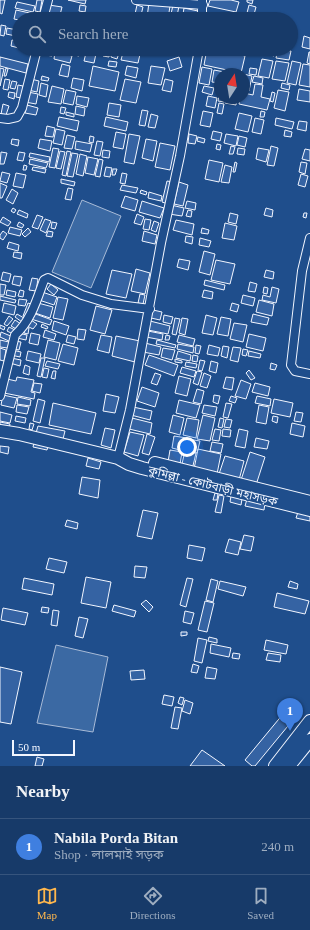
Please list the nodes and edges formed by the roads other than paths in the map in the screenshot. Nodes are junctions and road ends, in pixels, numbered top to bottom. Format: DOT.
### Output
graph roads {
  1 [pos="48,0"];
  2 [pos="136,0"];
  3 [pos="202,3"];
  4 [pos="45,12"];
  5 [pos="34,56"];
  6 [pos="198,56"];
  7 [pos="0,118"];
  8 [pos="310,238"];
  9 [pos="150,309"];
  10 [pos="310,374"];
  11 [pos="0,396"];
  12 [pos="0,431"];
  13 [pos="118,458"];
  14 [pos="294,502"];
  15 [pos="310,502"];
  16 [pos="310,510"];
  17 [pos="310,721"];
  18 [pos="310,740"];
  19 [pos="275,766"];
  20 [pos="289,766"];
  1 -- 4 [label="street"];
  2 -- 3 [label="street"];
  5 -- 7 [label="street"];
  6 -- 9 [label="street"];
  8 -- 10 [label="street"];
  9 -- 11 [label="street"];
  9 -- 13 [label="street"];
  12 -- 13 [label="main road, কুমিল্লা - কোটবাড়ী মহাসড়ক"];
  13 -- 14 [label="main road, কুমিল্লা - কোটবাড়ী মহাসড়ক"];
  14 -- 15 [label="main road, কুমিল্লা - কোটবাড়ী মহাসড়ক"];
  14 -- 16 [label="main road, কুমিল্লা - কোটবাড়ী মহাসড়ক"];
  17 -- 19 [label="main road"];
  18 -- 20 [label="main road"];
}
